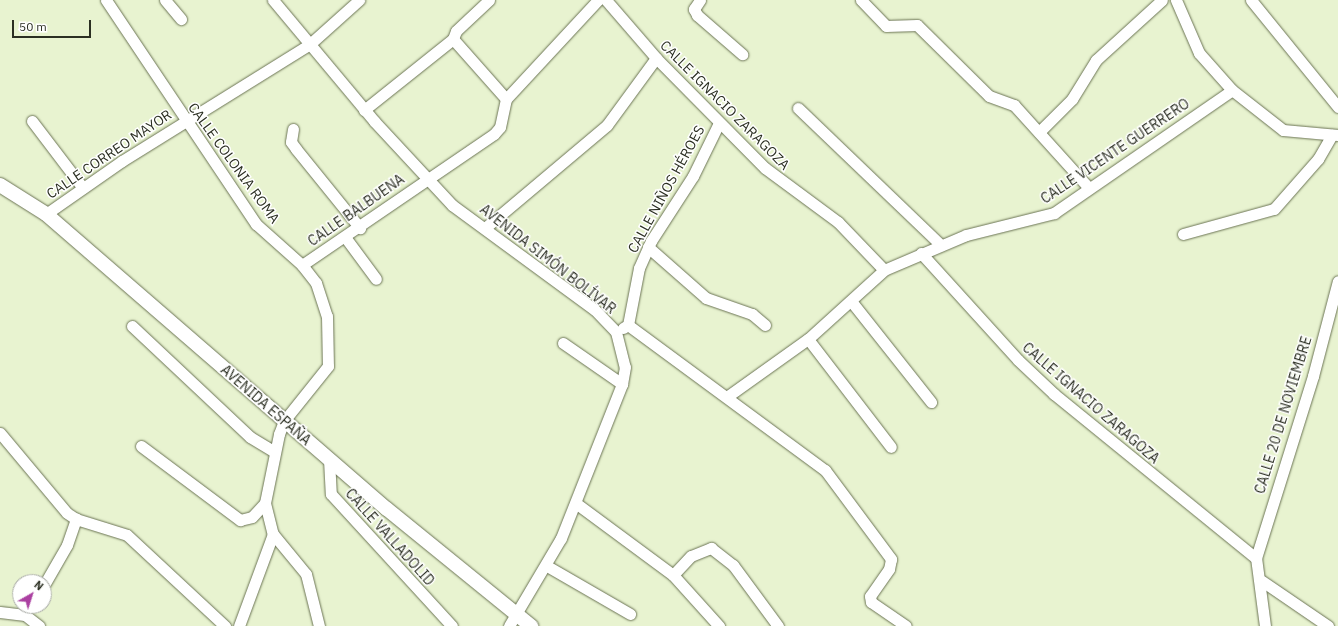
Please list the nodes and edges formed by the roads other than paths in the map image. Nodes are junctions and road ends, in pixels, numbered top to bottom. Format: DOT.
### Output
graph roads {
  1 [pos="165,0"];
  2 [pos="273,0"];
  3 [pos="360,0"];
  4 [pos="489,0"];
  5 [pos="598,0"];
  6 [pos="606,0"];
  7 [pos="700,0"];
  8 [pos="862,0"];
  9 [pos="1162,0"];
  10 [pos="1176,0"];
  11 [pos="1251,0"];
  12 [pos="109,1"];
  13 [pos="181,19"];
  14 [pos="453,39"];
  15 [pos="310,44"];
  16 [pos="742,54"];
  17 [pos="656,58"];
  18 [pos="1232,90"];
  19 [pos="506,99"];
  20 [pos="1338,107"];
  21 [pos="798,108"];
  22 [pos="364,110"];
  23 [pos="32,121"];
  24 [pos="185,122"];
  25 [pos="719,123"];
  26 [pos="293,129"];
  27 [pos="1039,132"];
  28 [pos="1335,135"];
  29 [pos="427,179"];
  30 [pos="0,185"];
  31 [pos="83,188"];
  32 [pos="1090,188"];
  33 [pos="46,214"];
  34 [pos="486,227"];
  35 [pos="360,228"];
  36 [pos="1183,234"];
  37 [pos="345,237"];
  38 [pos="941,245"];
  39 [pos="648,247"];
  40 [pos="921,253"];
  41 [pos="302,265"];
  42 [pos="884,270"];
  43 [pos="376,279"];
  44 [pos="1338,281"];
  45 [pos="851,301"];
  46 [pos="628,325"];
  47 [pos="765,325"];
  48 [pos="132,326"];
  49 [pos="616,332"];
  50 [pos="808,339"];
  51 [pos="563,343"];
  52 [pos="622,384"];
  53 [pos="728,396"];
  54 [pos="931,402"];
  55 [pos="284,420"];
  56 [pos="0,433"];
  57 [pos="141,446"];
  58 [pos="891,447"];
  59 [pos="276,452"];
  60 [pos="329,459"];
  61 [pos="265,503"];
  62 [pos="577,504"];
  63 [pos="76,519"];
  64 [pos="273,534"];
  65 [pos="1256,558"];
  66 [pos="547,566"];
  67 [pos="50,574"];
  68 [pos="673,575"];
  69 [pos="1262,581"];
  70 [pos="0,612"];
  71 [pos="630,614"];
  72 [pos="512,620"];
  73 [pos="39,626"];
  74 [pos="225,626"];
  75 [pos="240,626"];
  76 [pos="319,626"];
  77 [pos="452,626"];
  78 [pos="531,626"];
  79 [pos="720,626"];
  80 [pos="778,626"];
  81 [pos="906,626"];
  82 [pos="1265,626"];
  83 [pos="1328,626"];
  1 -- 13 [label="street"];
  2 -- 15 [label="street, AVENIDA SIMÓN BOLÍVAR"];
  3 -- 15 [label="street, CALLE CORREO MAYOR"];
  4 -- 14 [label="street"];
  5 -- 19 [label="street"];
  6 -- 17 [label="street, CALLE IGNACIO ZARAGOZA"];
  7 -- 16 [label="street"];
  8 -- 27 [label="street"];
  9 -- 27 [label="street"];
  10 -- 18 [label="street"];
  11 -- 20 [label="street"];
  12 -- 24 [label="street, CALLE COLONIA ROMA"];
  14 -- 19 [label="street"];
  14 -- 22 [label="street"];
  15 -- 22 [label="street, AVENIDA SIMÓN BOLÍVAR"];
  15 -- 24 [label="street, CALLE CORREO MAYOR"];
  17 -- 25 [label="street, CALLE IGNACIO ZARAGOZA"];
  17 -- 34 [label="street"];
  18 -- 28 [label="street"];
  18 -- 32 [label="street, CALLE VICENTE GUERRERO"];
  19 -- 29 [label="street, CALLE BALBUENA"];
  21 -- 38 [label="street"];
  22 -- 29 [label="street, AVENIDA SIMÓN BOLÍVAR"];
  23 -- 31 [label="street"];
  24 -- 31 [label="street, CALLE CORREO MAYOR"];
  24 -- 41 [label="street, CALLE COLONIA ROMA"];
  25 -- 39 [label="street, CALLE NIÑOS HÉROES"];
  25 -- 42 [label="street, CALLE IGNACIO ZARAGOZA"];
  26 -- 35 [label="street"];
  27 -- 32 [label="street"];
  28 -- 36 [label="street"];
  29 -- 34 [label="street, AVENIDA SIMÓN BOLÍVAR"];
  29 -- 35 [label="street, CALLE BALBUENA"];
  30 -- 33 [label="street, AVENIDA ESPAÑA"];
  31 -- 33 [label="street, CALLE CORREO MAYOR"];
  32 -- 38 [label="street, CALLE VICENTE GUERRERO"];
  33 -- 55 [label="street, AVENIDA ESPAÑA"];
  34 -- 49 [label="street, AVENIDA SIMÓN BOLÍVAR"];
  35 -- 37 [label="street, CALLE BALBUENA"];
  37 -- 41 [label="street, CALLE BALBUENA"];
  37 -- 43 [label="street"];
  38 -- 40 [label="street, CALLE VICENTE GUERRERO"];
  39 -- 46 [label="street, CALLE NIÑOS HÉROES"];
  39 -- 47 [label="street"];
  40 -- 42 [label="street, CALLE VICENTE GUERRERO"];
  40 -- 65 [label="street, CALLE IGNACIO ZARAGOZA"];
  41 -- 55 [label="street, CALLE COLONIA ROMA"];
  42 -- 45 [label="street, CALLE VICENTE GUERRERO"];
  44 -- 65 [label="street, CALLE 20 DE NOVIEMBRE"];
  45 -- 50 [label="street, CALLE VICENTE GUERRERO"];
  45 -- 54 [label="street"];
  46 -- 49 [label="street"];
  46 -- 53 [label="street, AVENIDA SIMÓN BOLÍVAR"];
  48 -- 59 [label="street"];
  49 -- 52 [label="street, AVENIDA SIMÓN BOLÍVAR"];
  50 -- 53 [label="street, CALLE VICENTE GUERRERO"];
  50 -- 58 [label="street"];
  51 -- 52 [label="street"];
  52 -- 62 [label="street, AVENIDA SIMÓN BOLÍVAR"];
  53 -- 81 [label="street, AVENIDA SIMÓN BOLÍVAR"];
  55 -- 59 [label="street"];
  55 -- 60 [label="street, AVENIDA ESPAÑA"];
  56 -- 63 [label="street"];
  57 -- 61 [label="street"];
  59 -- 61 [label="street"];
  60 -- 72 [label="street, AVENIDA ESPAÑA"];
  60 -- 77 [label="street, CALLE VALLADOLID"];
  61 -- 64 [label="street"];
  62 -- 66 [label="street, AVENIDA SIMÓN BOLÍVAR"];
  62 -- 68 [label="street"];
  63 -- 67 [label="street"];
  63 -- 74 [label="street"];
  64 -- 75 [label="street"];
  64 -- 76 [label="street"];
  65 -- 69 [label="street"];
  66 -- 71 [label="street"];
  66 -- 72 [label="street, AVENIDA SIMÓN BOLÍVAR"];
  68 -- 79 [label="street"];
  68 -- 80 [label="street"];
  69 -- 82 [label="street"];
  69 -- 83 [label="street"];
  70 -- 73 [label="street"];
  72 -- 78 [label="street, AVENIDA ESPAÑA"];
}
